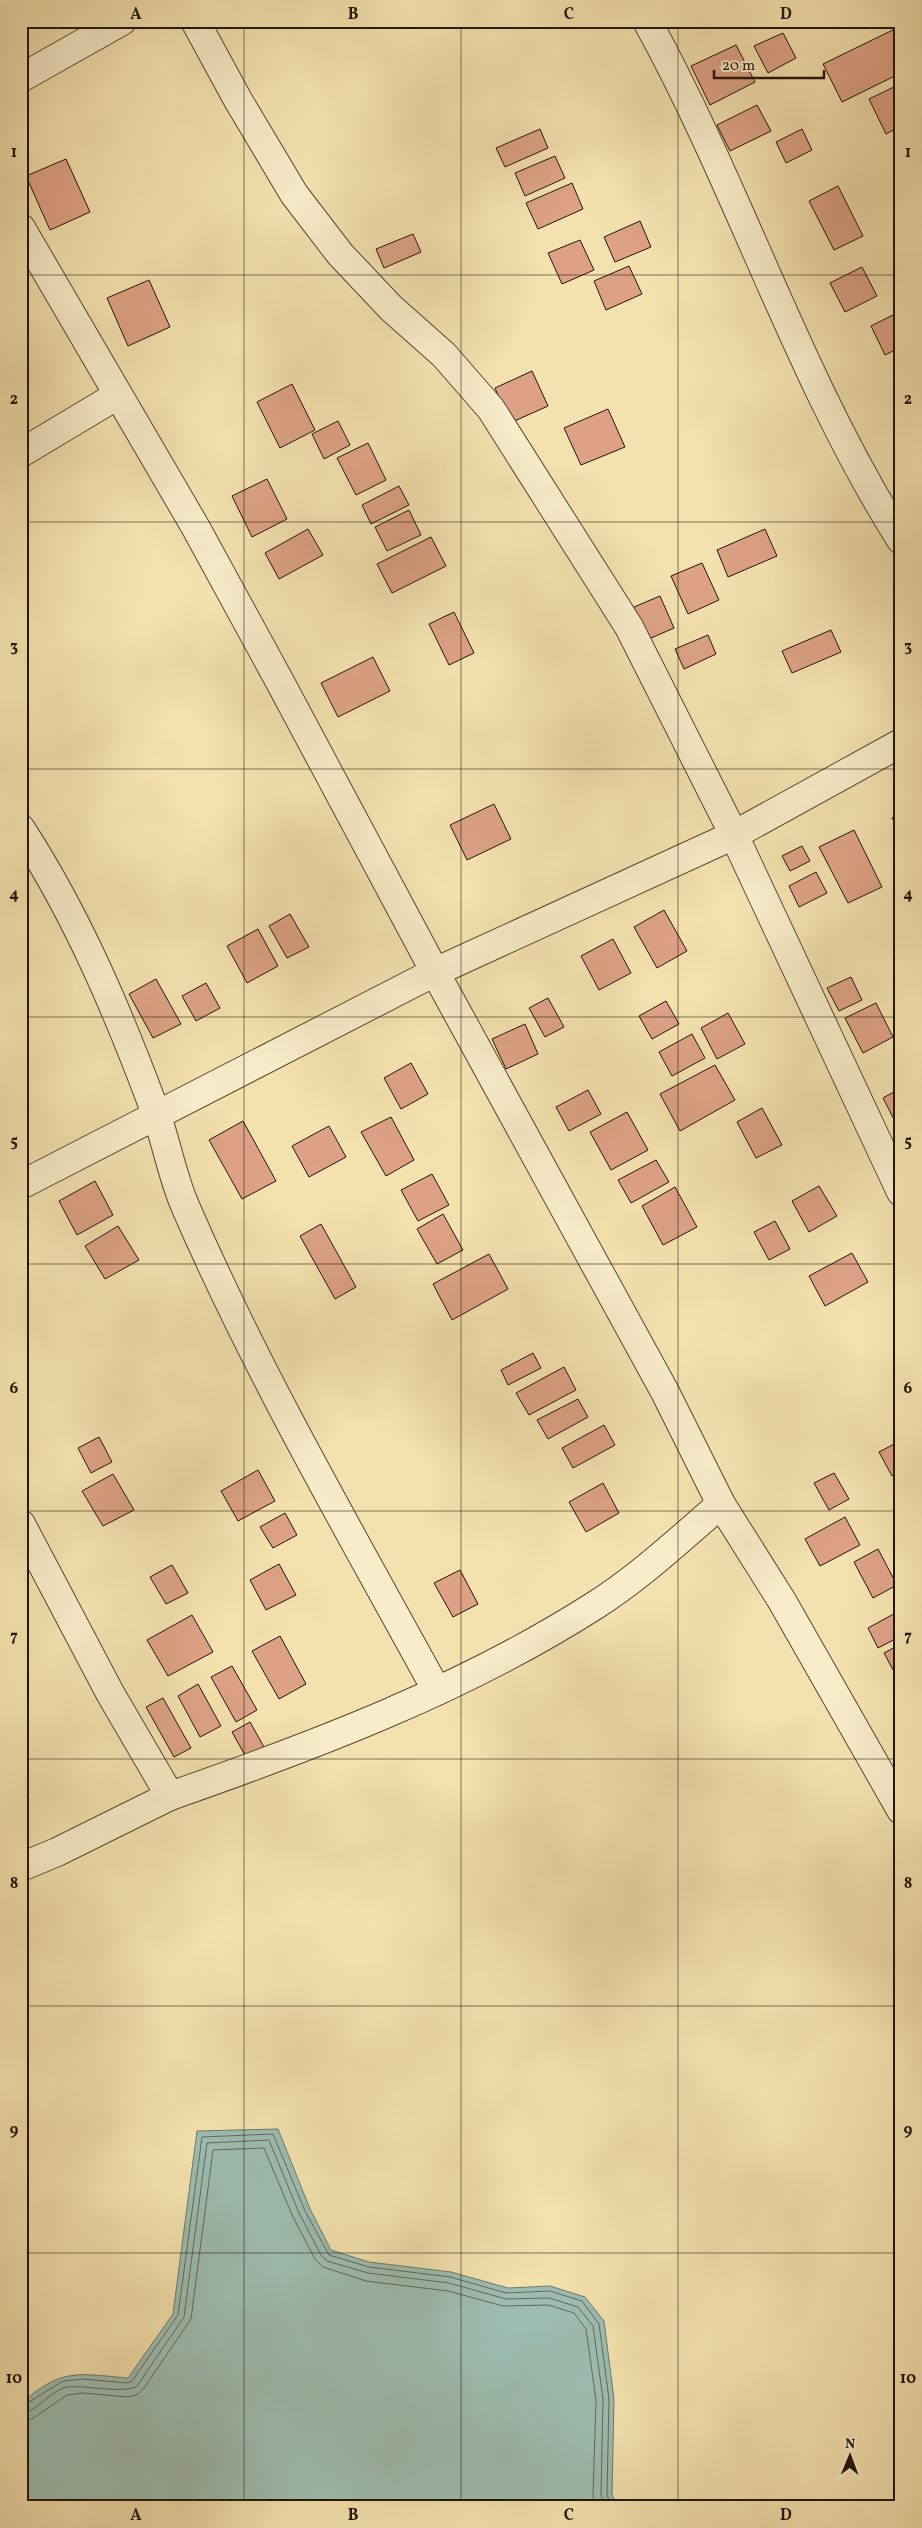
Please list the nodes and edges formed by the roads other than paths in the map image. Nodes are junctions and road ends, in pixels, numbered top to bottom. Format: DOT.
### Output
graph roads {
  1 [pos="122,21"];
  2 [pos="195,21"];
  3 [pos="647,21"];
  4 [pos="21,78"];
  5 [pos="21,228"];
  6 [pos="118,394"];
  7 [pos="21,453"];
  8 [pos="901,540"];
  9 [pos="901,743"];
  10 [pos="21,829"];
  11 [pos="734,835"];
  12 [pos="435,972"];
  13 [pos="157,1115"];
  14 [pos="21,1185"];
  15 [pos="901,1192"];
  16 [pos="721,1504"];
  17 [pos="21,1524"];
  18 [pos="437,1691"];
  19 [pos="170,1796"];
  20 [pos="901,1810"];
  21 [pos="21,1866"];
  1 -- 4 [label="street"];
  2 -- 11 [label="street"];
  3 -- 8 [label="street"];
  5 -- 6 [label="street"];
  6 -- 7 [label="street"];
  6 -- 12 [label="street"];
  9 -- 11 [label="street"];
  10 -- 13 [label="street"];
  11 -- 12 [label="street"];
  11 -- 15 [label="street"];
  12 -- 13 [label="street"];
  12 -- 16 [label="street"];
  13 -- 14 [label="street"];
  13 -- 18 [label="street"];
  16 -- 18 [label="street"];
  16 -- 20 [label="street"];
  17 -- 19 [label="street"];
  18 -- 19 [label="street"];
  19 -- 21 [label="street"];
}
